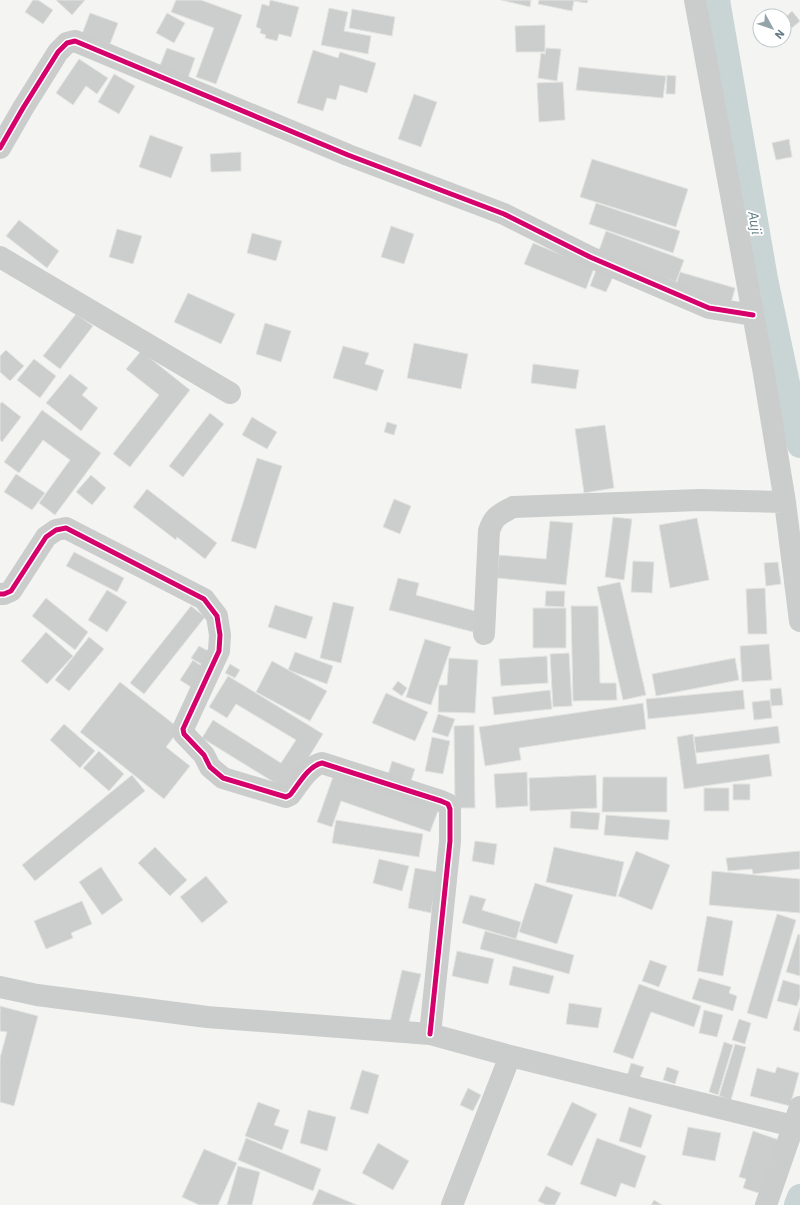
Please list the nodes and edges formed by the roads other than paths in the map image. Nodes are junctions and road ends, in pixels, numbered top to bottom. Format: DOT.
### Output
graph roads {
  1 [pos="695,0"];
  2 [pos="0,148"];
  3 [pos="0,257"];
  4 [pos="753,315"];
  5 [pos="230,393"];
  6 [pos="785,502"];
  7 [pos="0,594"];
  8 [pos="800,621"];
  9 [pos="484,634"];
  10 [pos="0,987"];
  11 [pos="430,1034"];
  12 [pos="510,1056"];
  13 [pos="797,1116"];
  14 [pos="452,1205"];
  15 [pos="766,1205"];
  1 -- 4 [label="street"];
  2 -- 4 [label="street"];
  3 -- 5 [label="street"];
  4 -- 6 [label="street"];
  6 -- 8 [label="street"];
  6 -- 9 [label="street"];
  7 -- 11 [label="street"];
  10 -- 11 [label="street"];
  11 -- 12 [label="street"];
  12 -- 13 [label="street"];
  12 -- 14 [label="street"];
  13 -- 15 [label="street"];
}
